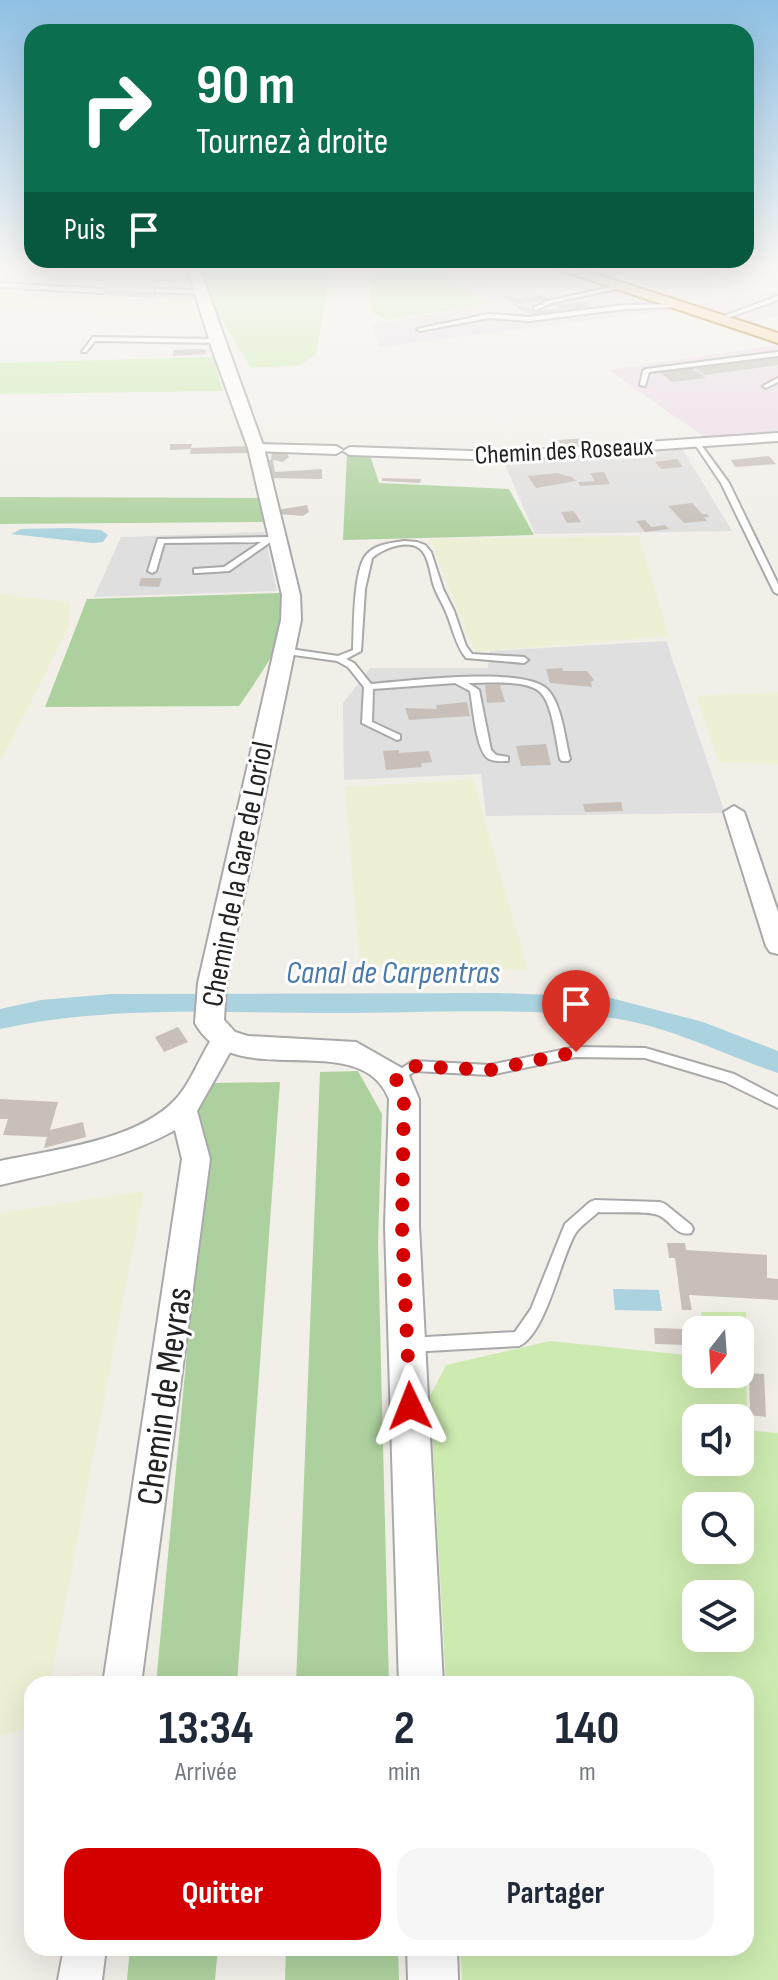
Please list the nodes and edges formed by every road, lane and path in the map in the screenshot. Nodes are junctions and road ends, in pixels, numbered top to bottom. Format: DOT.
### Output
graph roads {
  1 [pos="224,359"];
  2 [pos="736,359"];
  3 [pos="778,380"];
  4 [pos="643,385"];
  5 [pos="766,386"];
  6 [pos="778,437"];
  7 [pos="697,443"];
  8 [pos="256,448"];
  9 [pos="273,539"];
  10 [pos="152,571"];
  11 [pos="197,571"];
  12 [pos="778,592"];
  13 [pos="283,651"];
  14 [pos="339,659"];
  15 [pos="524,660"];
  16 [pos="459,682"];
  17 [pos="369,687"];
  18 [pos="397,737"];
  19 [pos="505,759"];
  20 [pos="565,759"];
  21 [pos="734,812"];
  22 [pos="778,946"];
  23 [pos="225,1040"];
  24 [pos="396,1079"];
  25 [pos="778,1103"];
  26 [pos="183,1109"];
  27 [pos="0,1173"];
  28 [pos="686,1229"];
  29 [pos="407,1345"];
  30 [pos="123,1676"];
  31 [pos="421,1676"];
  32 [pos="84,1956"];
  33 [pos="432,1956"];
  34 [pos="80,1980"];
  35 [pos="433,1980"];
  1 -- 8 [label="street, Chemin de la Gare de Loriol"];
  2 -- 4 [label="lane"];
  3 -- 5 [label="lane"];
  6 -- 7 [label="street, Chemin des Roseaux"];
  7 -- 8 [label="street, Chemin des Roseaux"];
  7 -- 12 [label="lane"];
  8 -- 9 [label="street, Chemin de la Gare de Loriol"];
  9 -- 10 [label="lane"];
  9 -- 11 [label="lane"];
  9 -- 13 [label="street, Chemin de la Gare de Loriol"];
  13 -- 14 [label="lane"];
  13 -- 23 [label="street, Chemin de la Gare de Loriol"];
  14 -- 15 [label="lane"];
  14 -- 17 [label="lane"];
  16 -- 17 [label="lane"];
  16 -- 19 [label="lane"];
  16 -- 20 [label="lane"];
  17 -- 18 [label="lane"];
  21 -- 22 [label="street"];
  23 -- 24 [label="street, Chemin de la Gare de Loriol"];
  23 -- 26 [label="street"];
  24 -- 25 [label="lane"];
  24 -- 29 [label="street"];
  26 -- 27 [label="street"];
  26 -- 30 [label="street, Chemin de Meyras"];
  28 -- 29 [label="lane"];
  29 -- 31 [label="street"];
  32 -- 34 [label="street"];
  33 -- 35 [label="street"];
}
